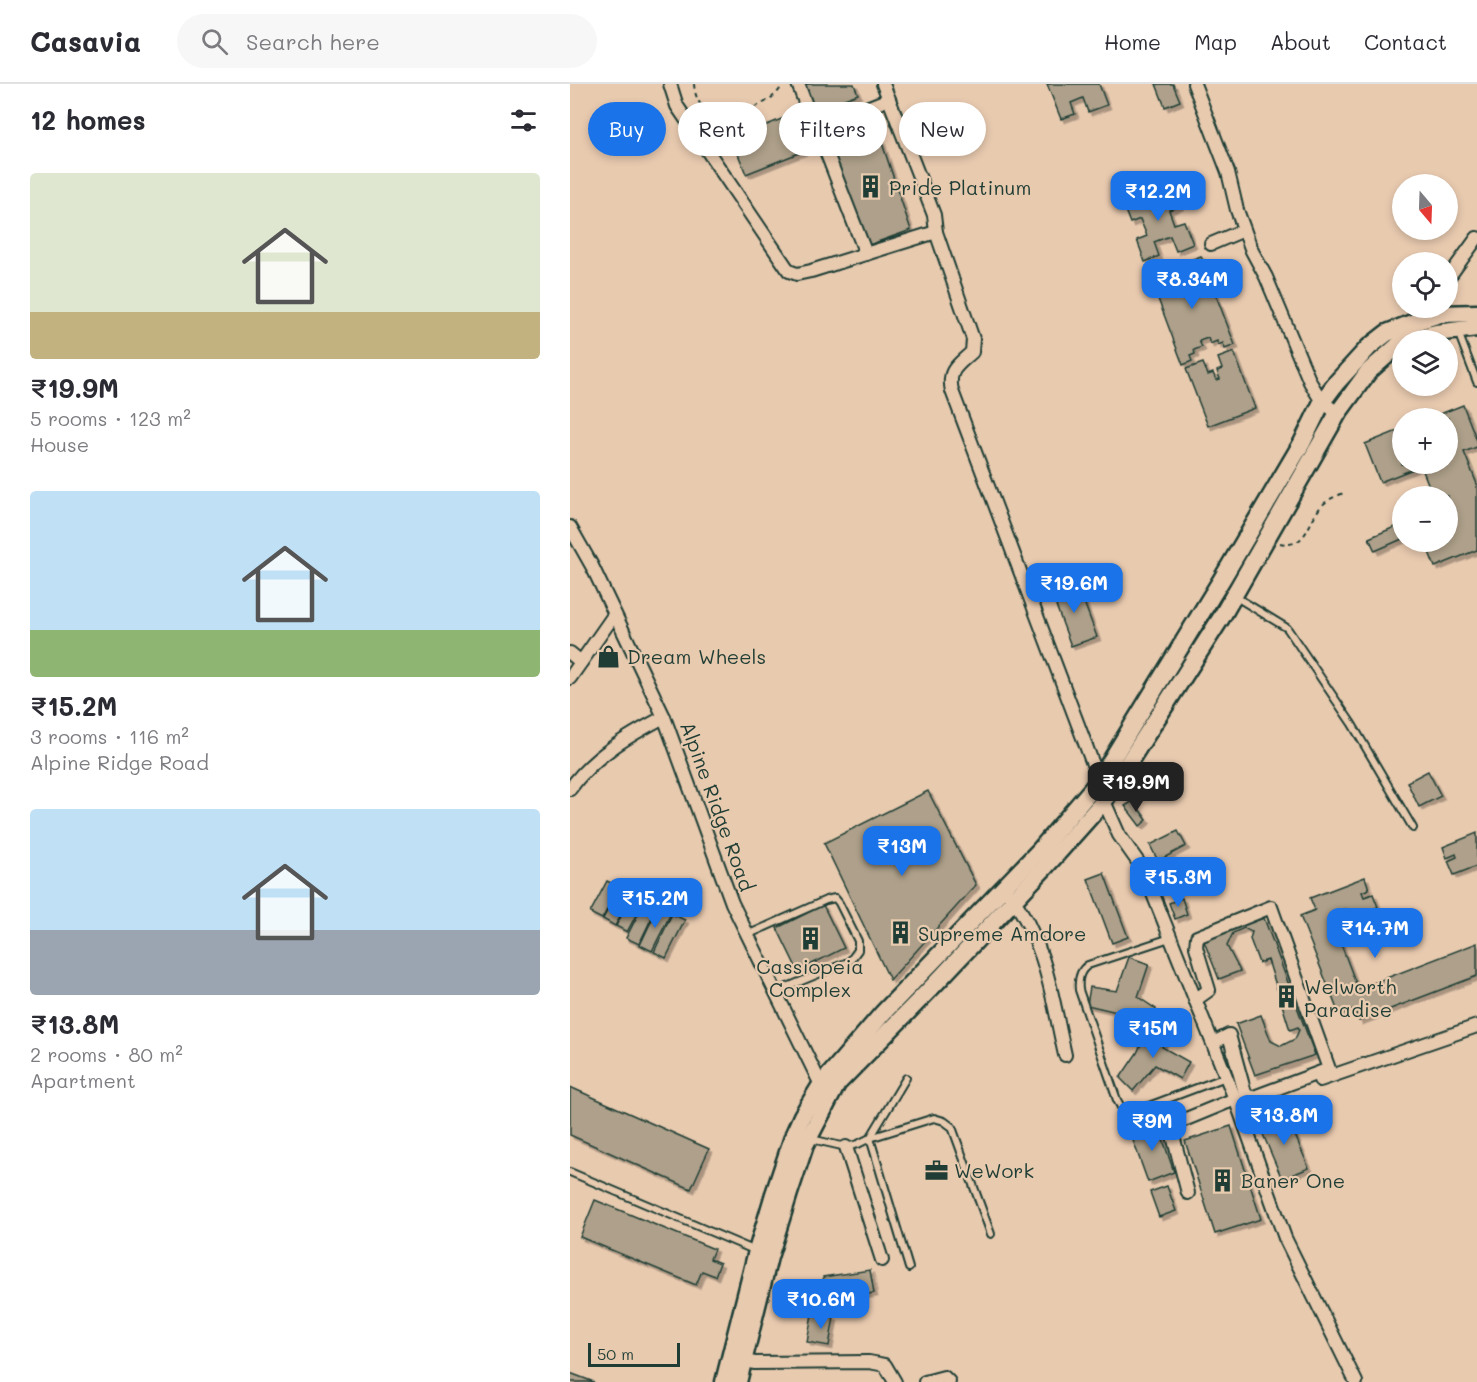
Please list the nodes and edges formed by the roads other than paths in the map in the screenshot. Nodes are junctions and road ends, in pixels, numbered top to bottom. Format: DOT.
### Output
graph roads {
  1 [pos="670,84"];
  2 [pos="798,84"];
  3 [pos="883,84"];
  4 [pos="1194,84"];
  5 [pos="889,99"];
  6 [pos="805,102"];
  7 [pos="1244,230"];
  8 [pos="936,232"];
  9 [pos="1477,238"];
  10 [pos="1211,244"];
  11 [pos="866,254"];
  12 [pos="1458,264"];
  13 [pos="1458,312"];
  14 [pos="1477,313"];
  15 [pos="1424,318"];
  16 [pos="1477,328"];
  17 [pos="1458,331"];
  18 [pos="1392,352"];
  19 [pos="1477,382"];
  20 [pos="1322,402"];
  21 [pos="1338,413"];
  22 [pos="570,527"];
  23 [pos="1234,595"];
  24 [pos="614,615"];
  25 [pos="570,653"];
  26 [pos="581,662"];
  27 [pos="570,678"];
  28 [pos="664,717"];
  29 [pos="1098,782"];
  30 [pos="570,789"];
  31 [pos="1104,801"];
  32 [pos="1413,828"];
  33 [pos="1009,893"];
  34 [pos="747,936"];
  35 [pos="1170,938"];
  36 [pos="775,993"];
  37 [pos="1195,1000"];
  38 [pos="1477,1026"];
  39 [pos="1212,1043"];
  40 [pos="1065,1055"];
  41 [pos="1226,1077"];
  42 [pos="906,1078"];
  43 [pos="825,1092"];
  44 [pos="1237,1104"];
  45 [pos="801,1136"];
  46 [pos="870,1138"];
  47 [pos="846,1147"];
  48 [pos="570,1172"];
  49 [pos="1188,1193"];
  50 [pos="991,1234"];
  51 [pos="757,1251"];
  52 [pos="882,1260"];
  53 [pos="909,1268"];
  54 [pos="737,1359"];
  55 [pos="724,1382"];
  56 [pos="738,1382"];
  57 [pos="895,1382"];
  58 [pos="925,1382"];
  59 [pos="949,1382"];
  60 [pos="1356,1382"];
  1 -- 11 [label="street"];
  2 -- 6 [label="street"];
  3 -- 5 [label="street"];
  4 -- 7 [label="street"];
  5 -- 8 [label="street"];
  5 -- 11 [label="street"];
  7 -- 10 [label="street"];
  7 -- 20 [label="street"];
  8 -- 11 [label="street"];
  8 -- 29 [label="street"];
  9 -- 12 [label="street"];
  13 -- 14 [label="street"];
  15 -- 20 [label="street"];
  16 -- 17 [label="street"];
  17 -- 19 [label="lane"];
  18 -- 21 [label="street"];
  20 -- 21 [label="street"];
  20 -- 29 [label="street"];
  21 -- 23 [label="street"];
  22 -- 24 [label="street, Alpine Ridge Road"];
  23 -- 31 [label="street"];
  23 -- 32 [label="lane"];
  24 -- 26 [label="street"];
  24 -- 28 [label="street, Alpine Ridge Road"];
  25 -- 26 [label="street"];
  26 -- 27 [label="street"];
  28 -- 30 [label="street"];
  28 -- 34 [label="street, Alpine Ridge Road"];
  29 -- 31 [label="street"];
  29 -- 33 [label="street"];
  31 -- 33 [label="street"];
  31 -- 35 [label="street"];
  33 -- 40 [label="street"];
  33 -- 43 [label="street"];
  34 -- 36 [label="street, Alpine Ridge Road"];
  34 -- 36 [label="lane"];
  35 -- 37 [label="street"];
  35 -- 41 [label="lane"];
  36 -- 43 [label="street, Alpine Ridge Road"];
  37 -- 39 [label="street"];
  37 -- 39 [label="street"];
  38 -- 44 [label="street"];
  39 -- 41 [label="street"];
  41 -- 44 [label="street"];
  42 -- 46 [label="lane"];
  43 -- 45 [label="street"];
  44 -- 49 [label="street"];
  44 -- 60 [label="street"];
  45 -- 47 [label="lane"];
  45 -- 51 [label="street"];
  45 -- 54 [label="street"];
  46 -- 47 [label="lane"];
  46 -- 50 [label="lane"];
  46 -- 53 [label="lane"];
  47 -- 52 [label="street"];
  48 -- 51 [label="lane"];
  51 -- 54 [label="street"];
  54 -- 55 [label="street"];
  54 -- 56 [label="street"];
  54 -- 57 [label="street"];
  58 -- 59 [label="street"];
}
